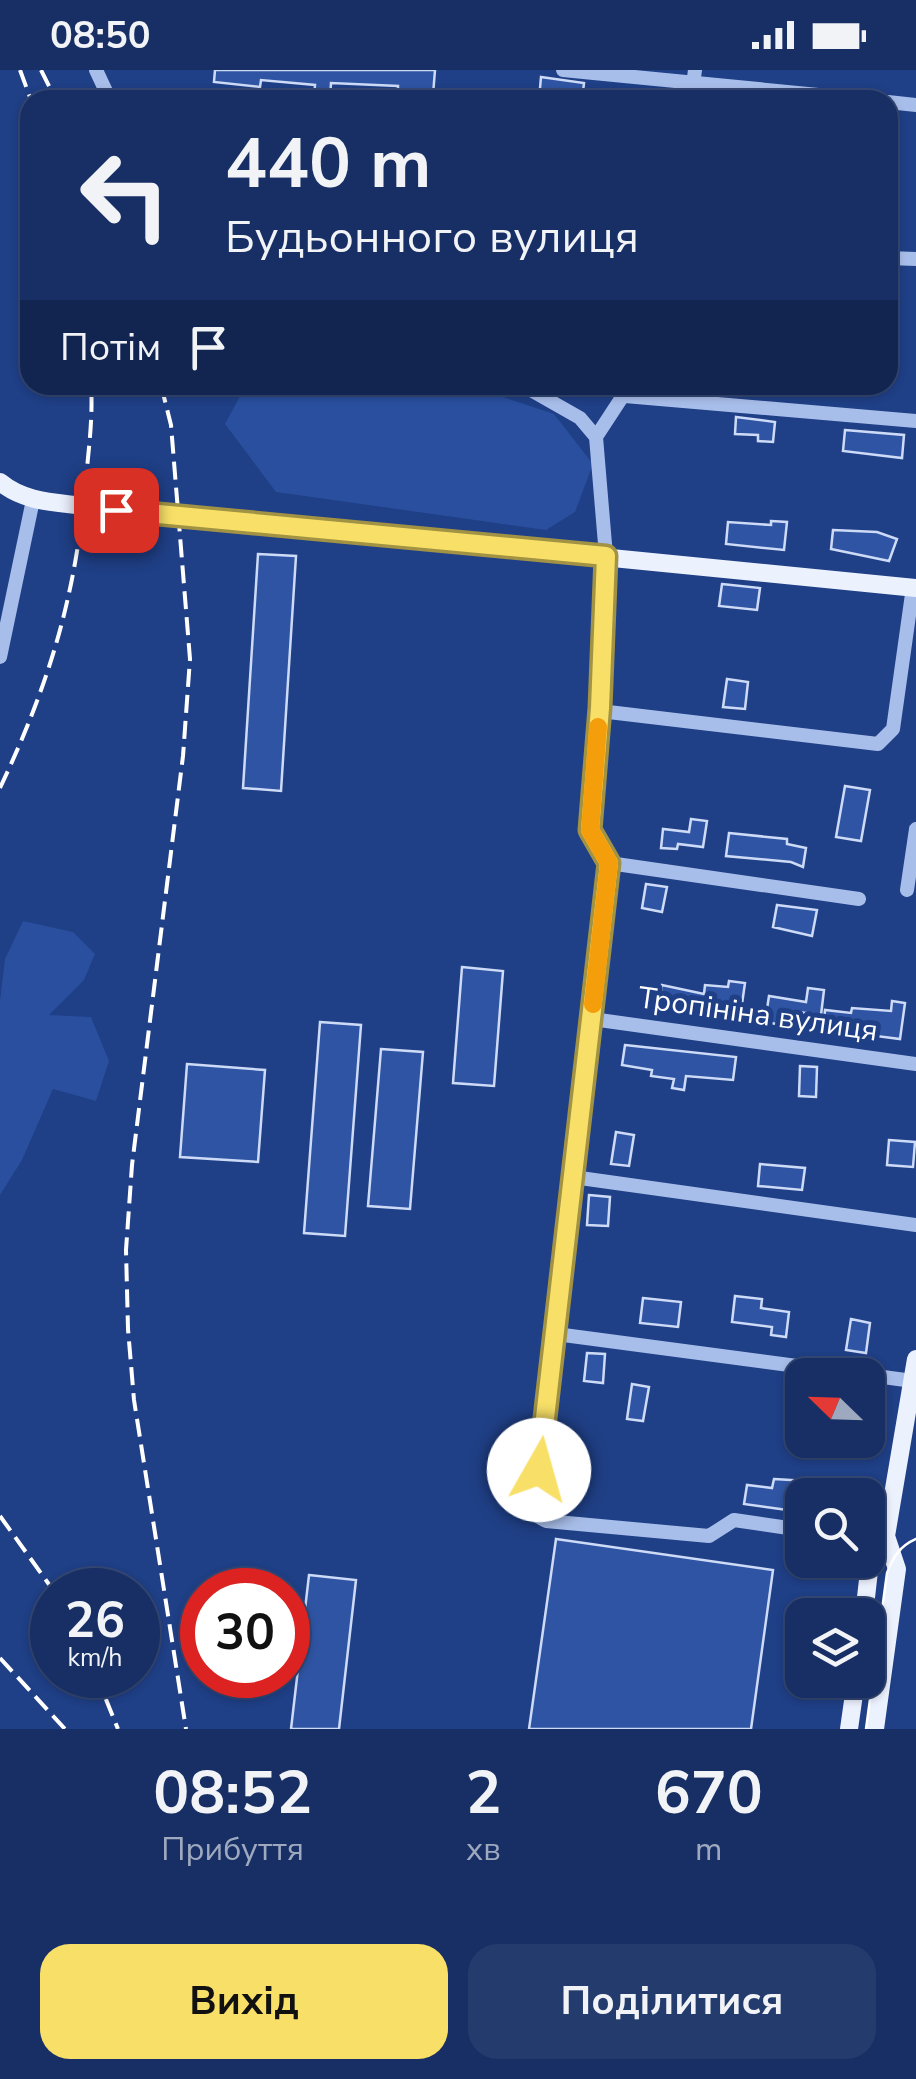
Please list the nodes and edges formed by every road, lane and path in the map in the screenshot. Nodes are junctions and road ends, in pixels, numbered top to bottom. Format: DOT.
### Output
graph roads {
  1 [pos="562,70"];
  2 [pos="694,76"];
  3 [pos="797,90"];
  4 [pos="540,395"];
  5 [pos="624,395"];
  6 [pos="666,395"];
  7 [pos="916,421"];
  8 [pos="596,438"];
  9 [pos="0,482"];
  10 [pos="33,500"];
  11 [pos="606,556"];
  12 [pos="914,588"];
  13 [pos="0,658"];
  14 [pos="600,711"];
  15 [pos="916,830"];
  16 [pos="609,863"];
  17 [pos="907,890"];
  18 [pos="858,899"];
  19 [pos="592,1020"];
  20 [pos="916,1064"];
  21 [pos="574,1176"];
  22 [pos="916,1224"];
  23 [pos="556,1334"];
  24 [pos="916,1359"];
  25 [pos="785,1364"];
  26 [pos="885,1377"];
  27 [pos="913,1381"];
  28 [pos="885,1502"];
  29 [pos="785,1528"];
  30 [pos="885,1550"];
  31 [pos="853,1698"];
  32 [pos="849,1729"];
  33 [pos="874,1729"];
  1 -- 2 [label="street"];
  2 -- 3 [label="street"];
  4 -- 8 [label="street"];
  5 -- 8 [label="street"];
  6 -- 7 [label="street"];
  8 -- 11 [label="street"];
  9 -- 10 [label="main road"];
  10 -- 11 [label="main road"];
  10 -- 13 [label="street"];
  11 -- 12 [label="main road"];
  11 -- 14 [label="street"];
  12 -- 14 [label="street"];
  14 -- 16 [label="street"];
  15 -- 17 [label="street"];
  16 -- 18 [label="street"];
  16 -- 19 [label="street"];
  19 -- 20 [label="street, Тропініна вулиця"];
  19 -- 21 [label="street"];
  21 -- 22 [label="street"];
  21 -- 23 [label="street"];
  23 -- 25 [label="street"];
  23 -- 29 [label="street"];
  24 -- 27 [label="main road"];
  26 -- 27 [label="street"];
  27 -- 28 [label="main road"];
  30 -- 33 [label="main road"];
  31 -- 32 [label="main road"];
}
